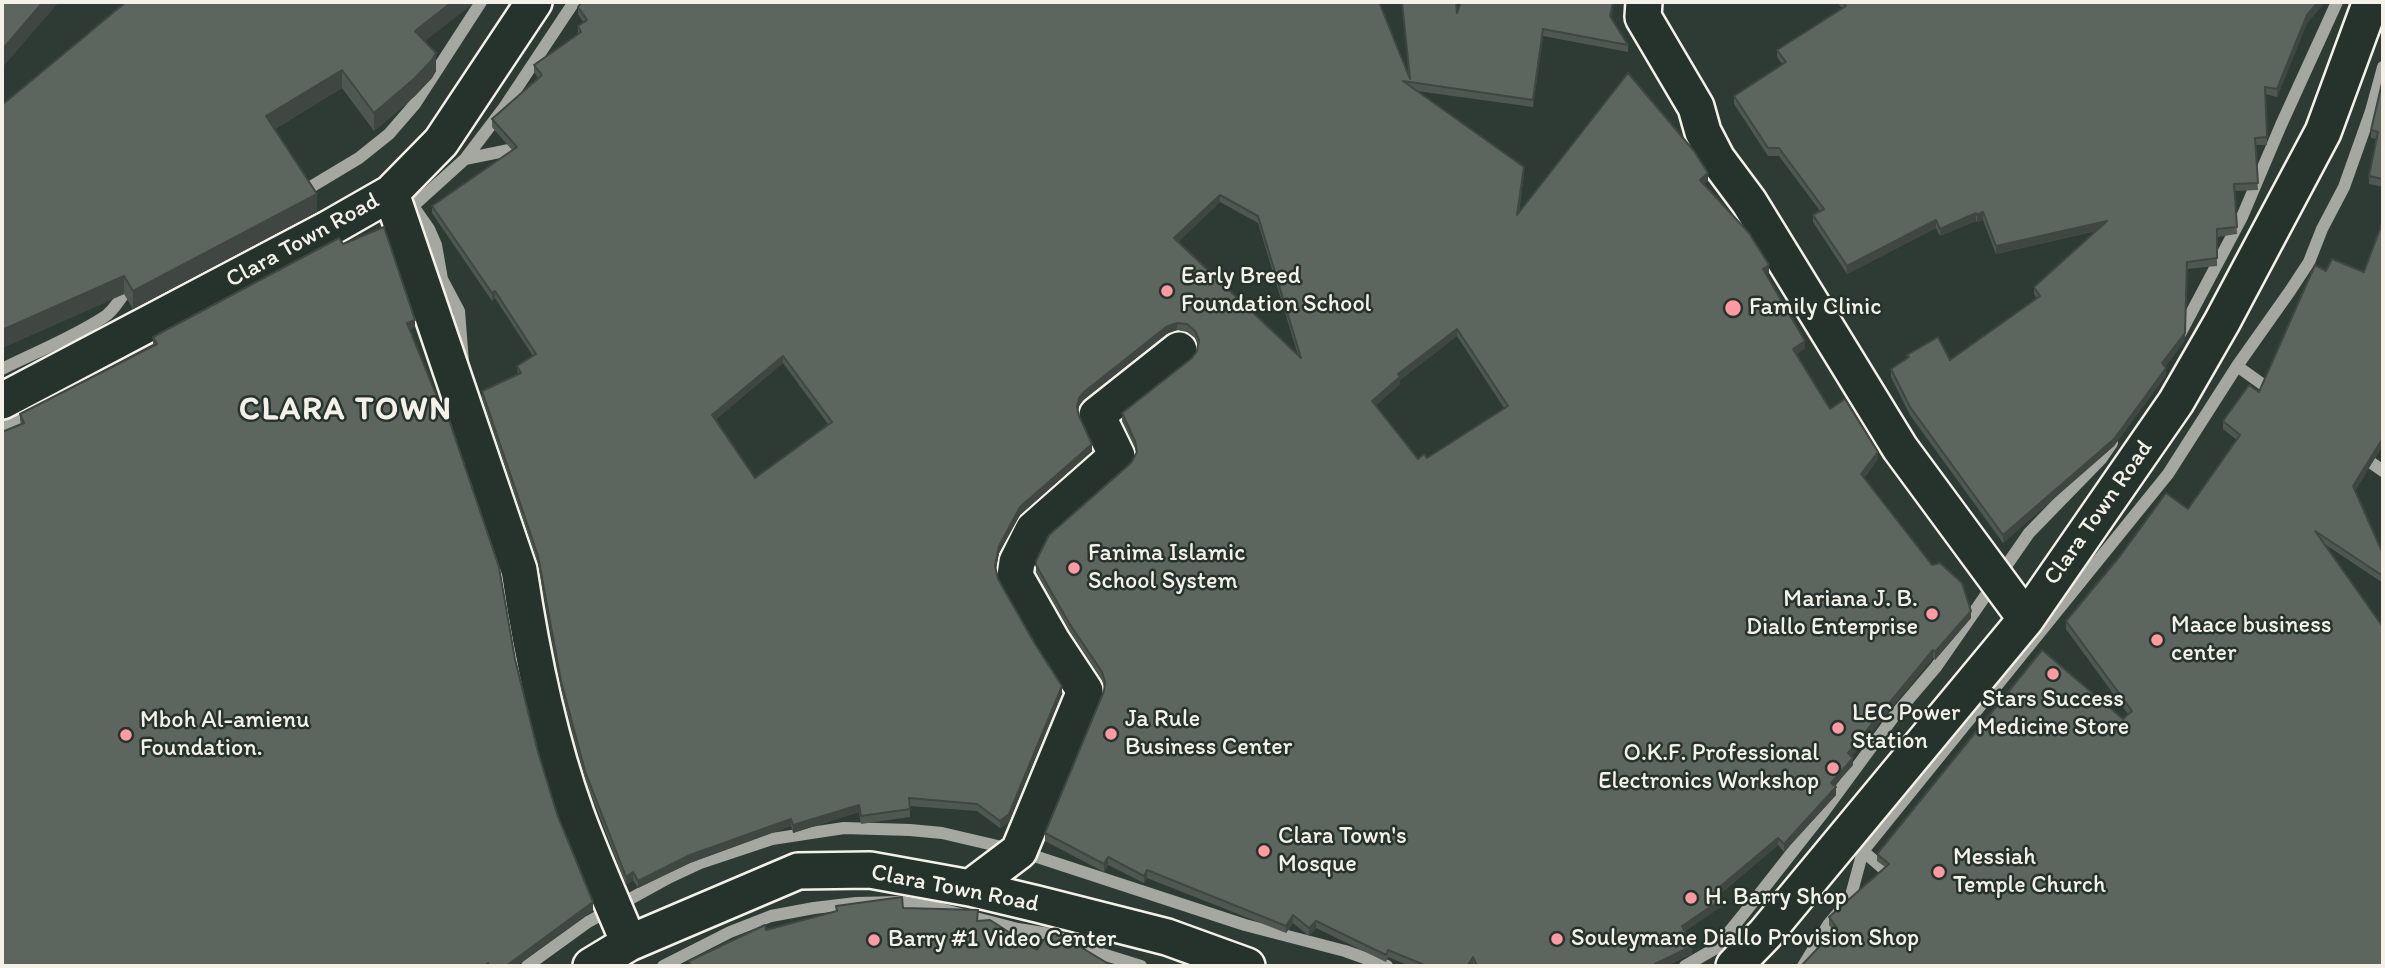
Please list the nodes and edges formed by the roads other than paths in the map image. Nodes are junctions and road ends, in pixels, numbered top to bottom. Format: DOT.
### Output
graph roads {
  1 [pos="534,2"];
  2 [pos="1644,2"];
  3 [pos="2373,2"];
  4 [pos="391,193"];
  5 [pos="1179,350"];
  6 [pos="2,401"];
  7 [pos="2026,619"];
  8 [pos="971,888"];
  9 [pos="629,943"];
  10 [pos="591,966"];
  11 [pos="1247,966"];
  12 [pos="1734,966"];
  1 -- 4 [label="street, Clara Town Road"];
  2 -- 7 [label="street"];
  3 -- 7 [label="street, Clara Town Road"];
  4 -- 6 [label="street, Clara Town Road"];
  4 -- 9 [label="street"];
  5 -- 8 [label="street"];
  7 -- 12 [label="street, Clara Town Road"];
  8 -- 9 [label="street, Clara Town Road"];
  8 -- 11 [label="street, Clara Town Road"];
  9 -- 10 [label="street, Clara Town Road"];
}
